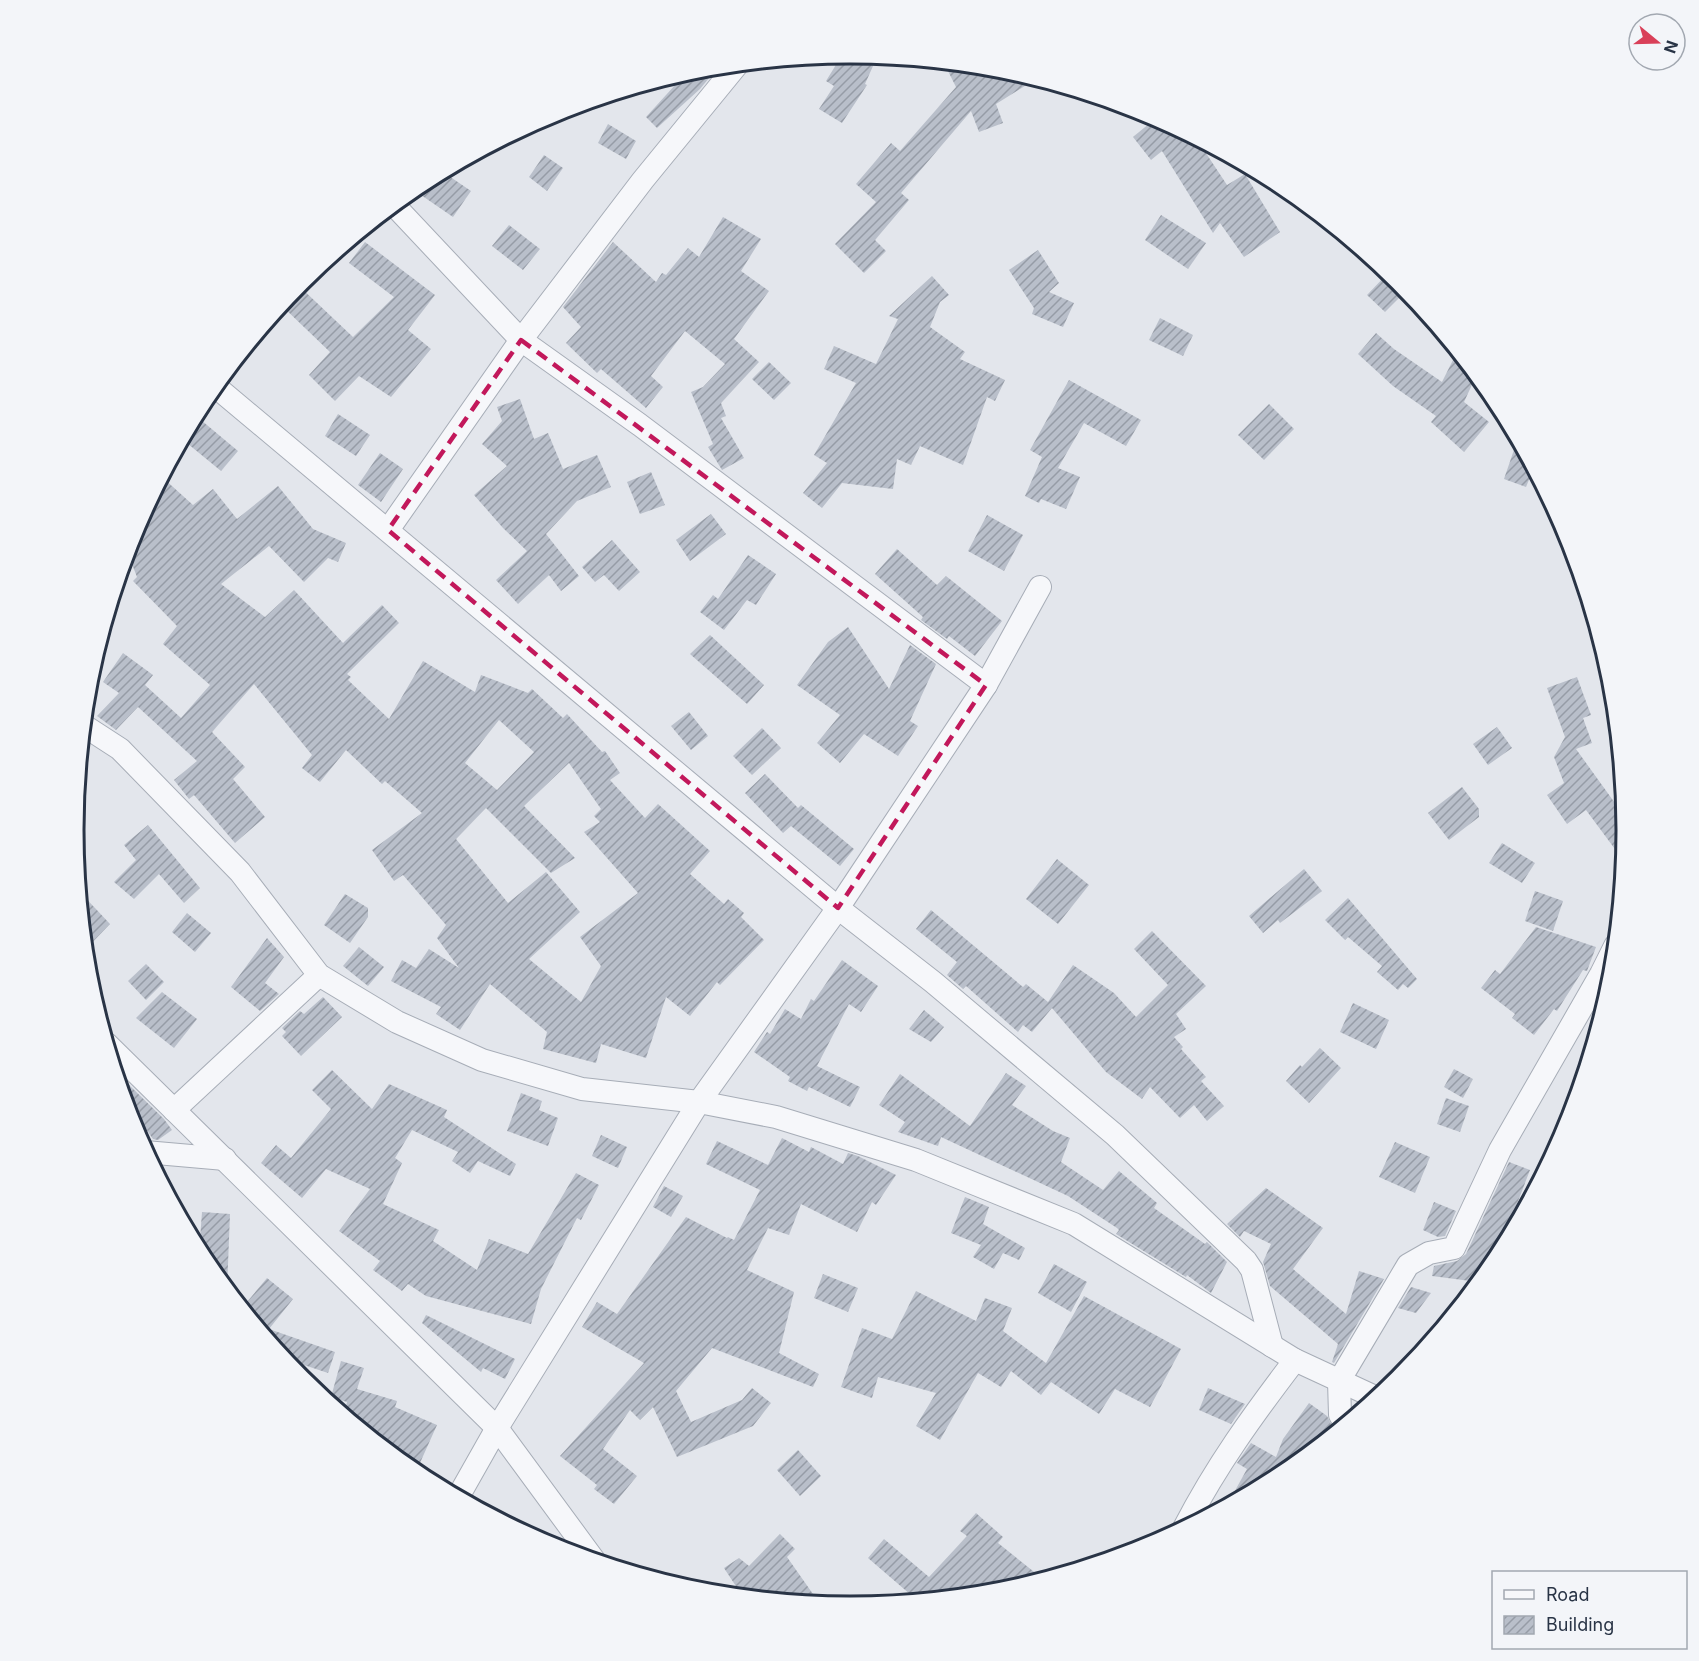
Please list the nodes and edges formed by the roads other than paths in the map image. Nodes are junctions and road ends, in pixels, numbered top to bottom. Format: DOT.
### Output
graph roads {
  1 [pos="729,74"];
  2 [pos="400,211"];
  3 [pos="521,340"];
  4 [pos="222,392"];
  5 [pos="388,530"];
  6 [pos="1041,587"];
  7 [pos="986,685"];
  8 [pos="90,730"];
  9 [pos="838,908"];
  10 [pos="1602,971"];
  11 [pos="319,975"];
  12 [pos="117,1054"];
  13 [pos="699,1102"];
  14 [pos="174,1110"];
  15 [pos="155,1153"];
  16 [pos="225,1159"];
  17 [pos="1272,1346"];
  18 [pos="1295,1360"];
  19 [pos="1340,1381"];
  20 [pos="1368,1394"];
  21 [pos="1341,1417"];
  22 [pos="498,1428"];
  23 [pos="461,1491"];
  24 [pos="1190,1517"];
  25 [pos="586,1550"];
  1 -- 3 [label="street"];
  2 -- 3 [label="street"];
  3 -- 5 [label="street"];
  3 -- 7 [label="street"];
  4 -- 5 [label="street"];
  5 -- 9 [label="street"];
  6 -- 7 [label="street"];
  7 -- 9 [label="street"];
  8 -- 11 [label="street"];
  9 -- 13 [label="street"];
  9 -- 17 [label="street"];
  10 -- 19 [label="street"];
  11 -- 13 [label="street"];
  11 -- 14 [label="street"];
  12 -- 14 [label="street"];
  13 -- 17 [label="street"];
  13 -- 22 [label="street"];
  14 -- 16 [label="street"];
  15 -- 16 [label="street"];
  16 -- 22 [label="street"];
  17 -- 18 [label="street"];
  18 -- 19 [label="street"];
  18 -- 24 [label="street"];
  19 -- 20 [label="street"];
  19 -- 21 [label="street"];
  22 -- 23 [label="street"];
  22 -- 25 [label="street"];
}
